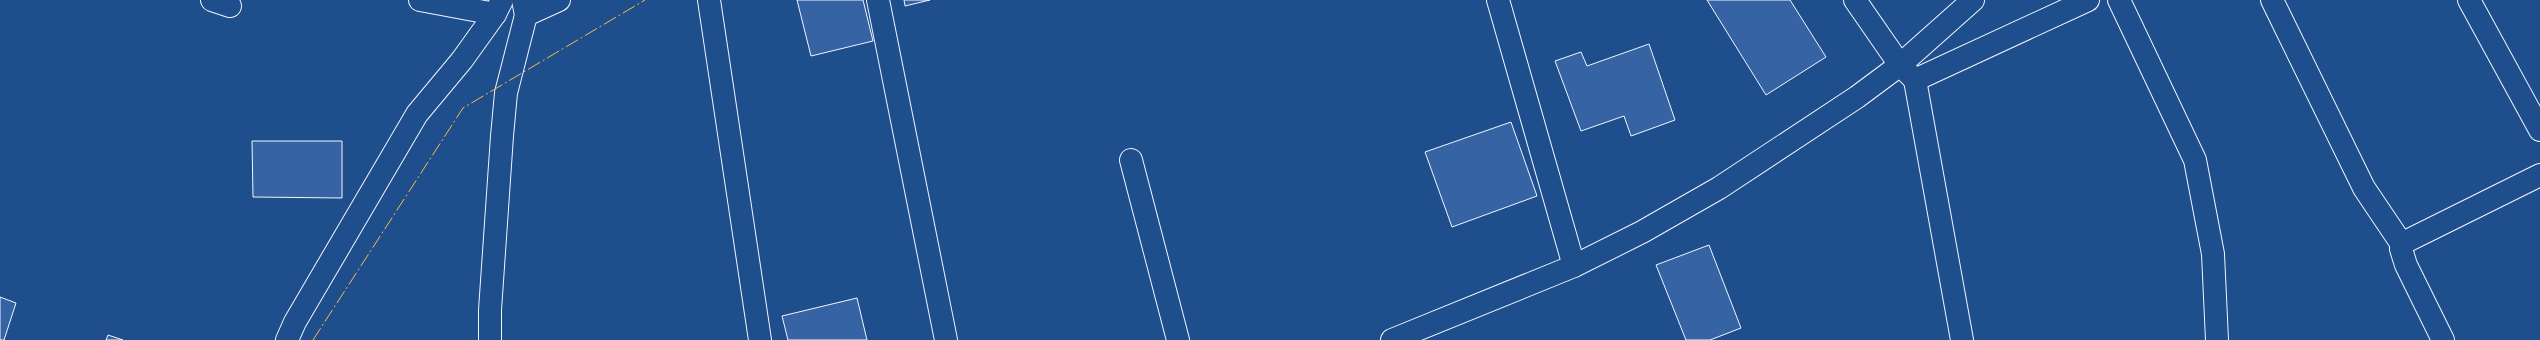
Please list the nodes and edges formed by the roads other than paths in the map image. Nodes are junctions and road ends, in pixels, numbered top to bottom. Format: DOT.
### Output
graph roads {
  1 [pos="420,0"];
  2 [pos="559,0"];
  3 [pos="709,0"];
  4 [pos="878,0"];
  5 [pos="1498,0"];
  6 [pos="1854,0"];
  7 [pos="1973,0"];
  8 [pos="2088,0"];
  9 [pos="2119,0"];
  10 [pos="2272,0"];
  11 [pos="2469,0"];
  12 [pos="498,7"];
  13 [pos="524,7"];
  14 [pos="1900,65"];
  15 [pos="1915,80"];
  16 [pos="2540,130"];
  17 [pos="1131,160"];
  18 [pos="2540,175"];
  19 [pos="2411,241"];
  20 [pos="1574,266"];
  21 [pos="287,340"];
  22 [pos="490,340"];
  23 [pos="760,340"];
  24 [pos="946,340"];
  25 [pos="1178,340"];
  26 [pos="1392,340"];
  27 [pos="1962,340"];
  28 [pos="2217,340"];
  29 [pos="2443,340"];
  1 -- 12 [label="street"];
  2 -- 13 [label="street"];
  3 -- 23 [label="street"];
  4 -- 24 [label="street"];
  5 -- 20 [label="street"];
  6 -- 14 [label="street"];
  7 -- 14 [label="street"];
  8 -- 15 [label="street"];
  9 -- 28 [label="street"];
  10 -- 19 [label="street"];
  11 -- 16 [label="street"];
  12 -- 21 [label="street"];
  13 -- 22 [label="street"];
  14 -- 15 [label="street"];
  14 -- 20 [label="street"];
  15 -- 27 [label="street"];
  17 -- 25 [label="street"];
  18 -- 19 [label="street"];
  19 -- 29 [label="street"];
  20 -- 26 [label="street"];
}
